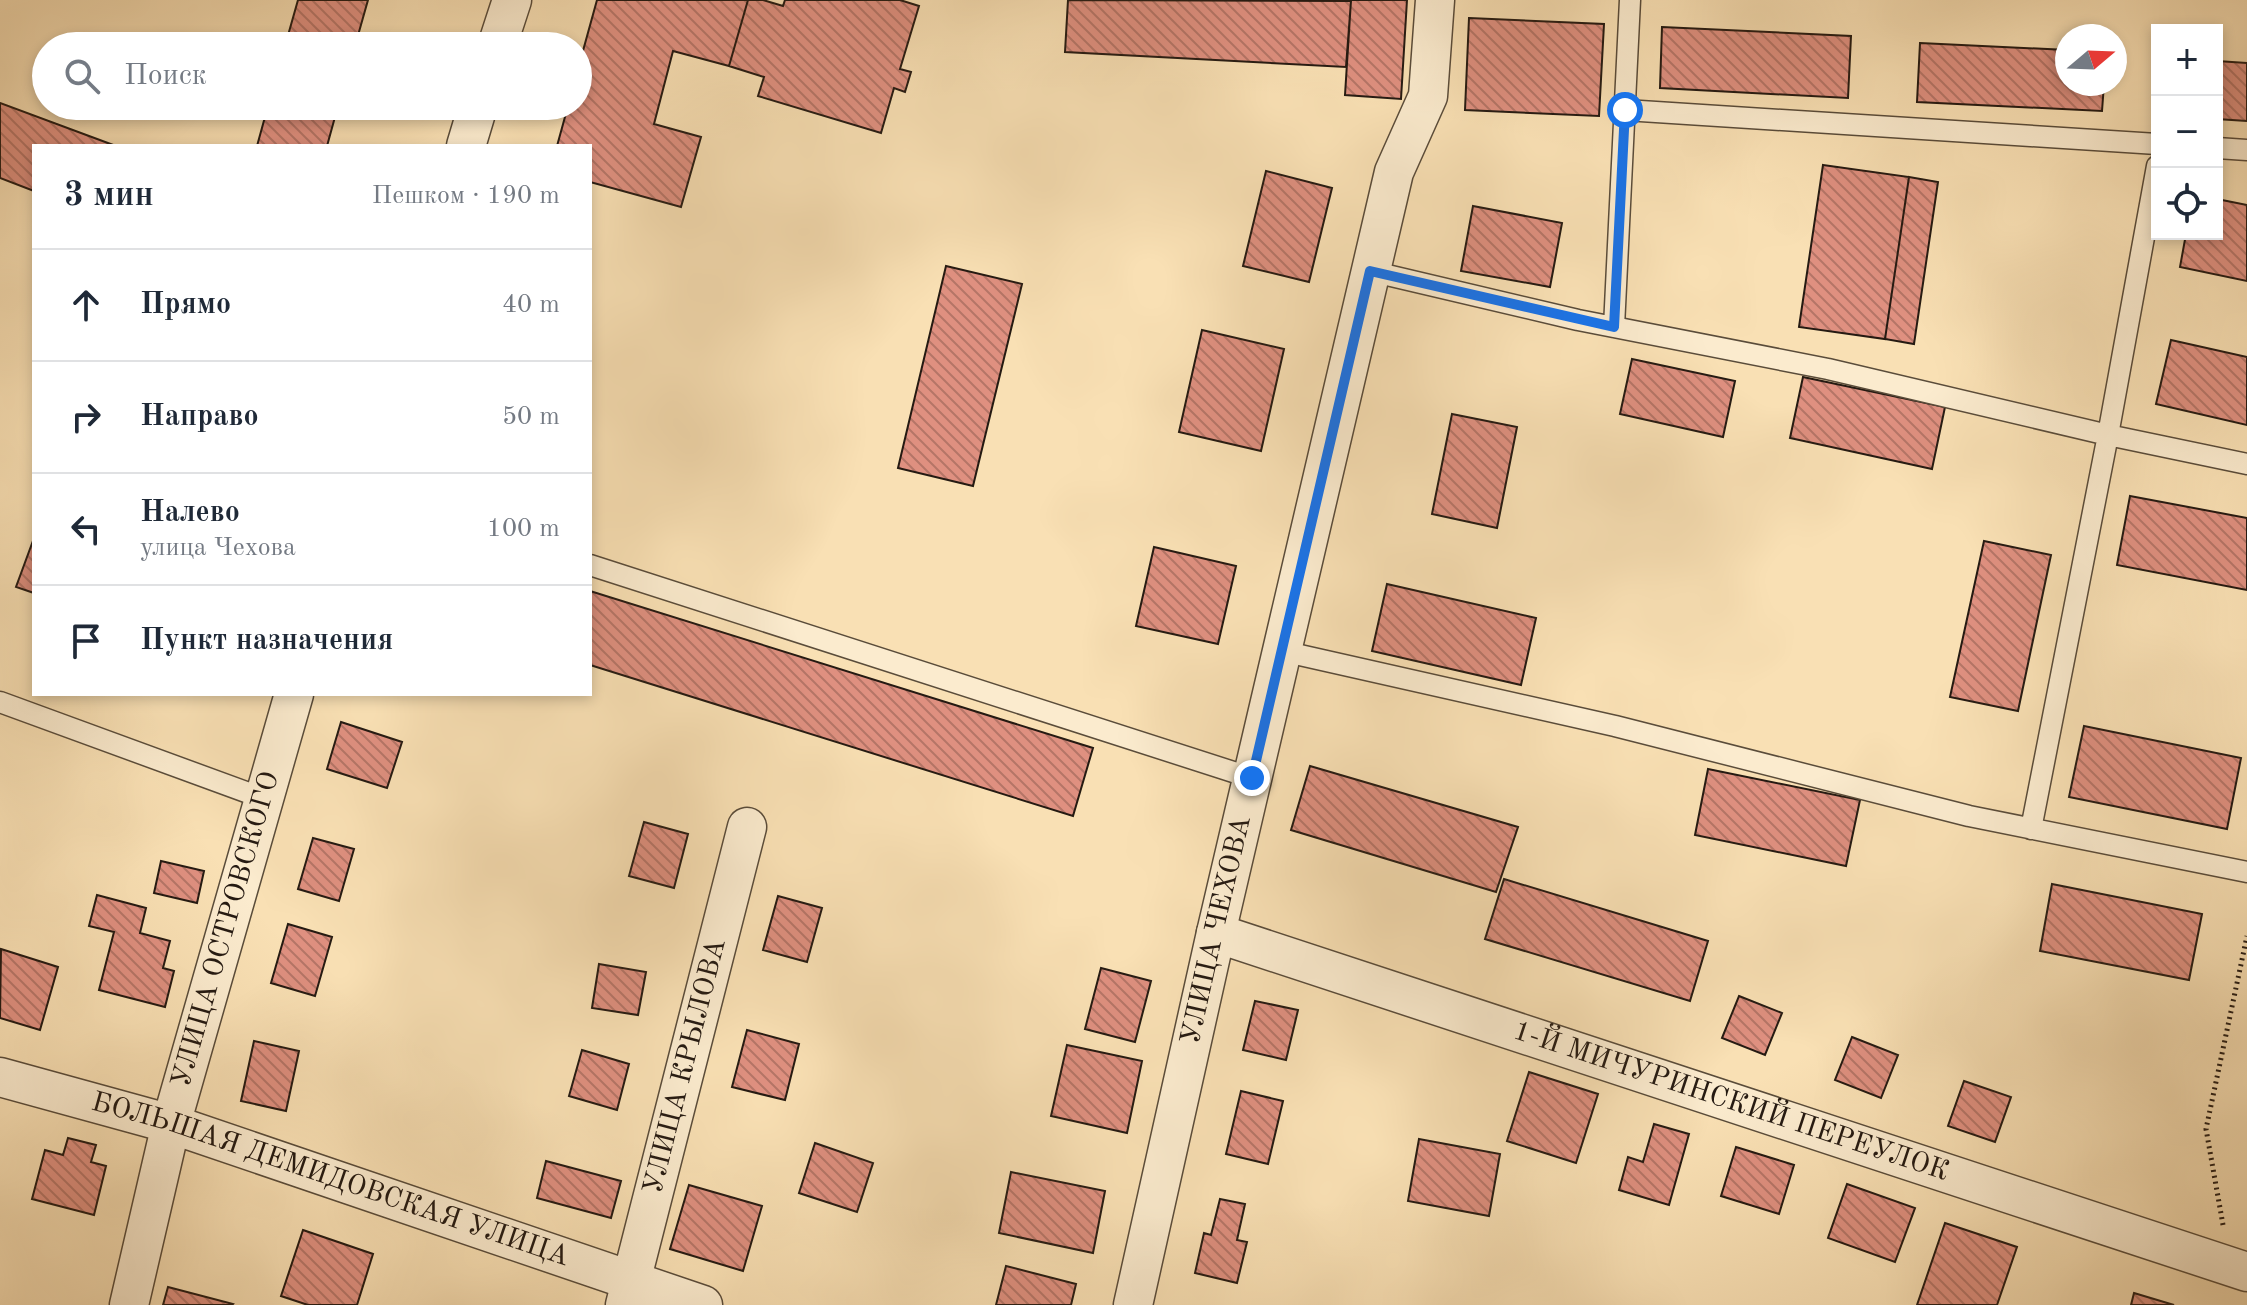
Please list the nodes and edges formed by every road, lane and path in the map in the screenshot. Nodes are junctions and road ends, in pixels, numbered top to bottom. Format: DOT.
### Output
graph roads {
  1 [pos="512,0"];
  2 [pos="1435,0"];
  3 [pos="1630,0"];
  4 [pos="502,32"];
  5 [pos="1625,110"];
  6 [pos="474,120"];
  7 [pos="467,144"];
  8 [pos="2151,144"];
  9 [pos="2223,148"];
  10 [pos="2247,150"];
  11 [pos="2157,168"];
  12 [pos="1370,271"];
  13 [pos="1614,327"];
  14 [pos="2108,435"];
  15 [pos="2247,464"];
  16 [pos="592,566"];
  17 [pos="1282,651"];
  18 [pos="293,696"];
  19 [pos="0,702"];
  20 [pos="1252,778"];
  21 [pos="265,799"];
  22 [pos="747,827"];
  23 [pos="2031,829"];
  24 [pos="2247,872"];
  25 [pos="1216,933"];
  26 [pos="2247,936"];
  27 [pos="0,1077"];
  28 [pos="171,1124"];
  29 [pos="2238,1270"];
  30 [pos="628,1294"];
  31 [pos="129,1305"];
  32 [pos="703,1305"];
  33 [pos="1133,1305"];
  1 -- 4 [label="street"];
  2 -- 12 [label="street, УЛИЦА ЧЕХОВА"];
  3 -- 5 [label="lane"];
  5 -- 8 [label="lane"];
  5 -- 13 [label="lane"];
  6 -- 7 [label="street"];
  9 -- 10 [label="lane"];
  11 -- 14 [label="lane"];
  12 -- 13 [label="lane"];
  12 -- 17 [label="street, УЛИЦА ЧЕХОВА"];
  13 -- 14 [label="lane"];
  14 -- 15 [label="lane"];
  14 -- 23 [label="lane"];
  16 -- 20 [label="lane"];
  17 -- 20 [label="street, УЛИЦА ЧЕХОВА"];
  17 -- 23 [label="lane"];
  18 -- 21 [label="street, УЛИЦА ОСТРОВСКОГО"];
  19 -- 21 [label="lane"];
  20 -- 25 [label="street, УЛИЦА ЧЕХОВА"];
  21 -- 28 [label="street, УЛИЦА ОСТРОВСКОГО"];
  22 -- 30 [label="street, УЛИЦА КРЫЛОВА"];
  23 -- 24 [label="lane"];
  25 -- 29 [label="street, 1-Й МИЧУРИНСКИЙ ПЕРЕУЛОК"];
  25 -- 33 [label="street, УЛИЦА ЧЕХОВА"];
  26 -- 29 [label="path"];
  27 -- 28 [label="street, БОЛЬШАЯ ДЕМИДОВСКАЯ УЛИЦА"];
  28 -- 30 [label="street, БОЛЬШАЯ ДЕМИДОВСКАЯ УЛИЦА"];
  28 -- 31 [label="street, УЛИЦА ОСТРОВСКОГО"];
  30 -- 32 [label="street, БОЛЬШАЯ ДЕМИДОВСКАЯ УЛИЦА"];
}
